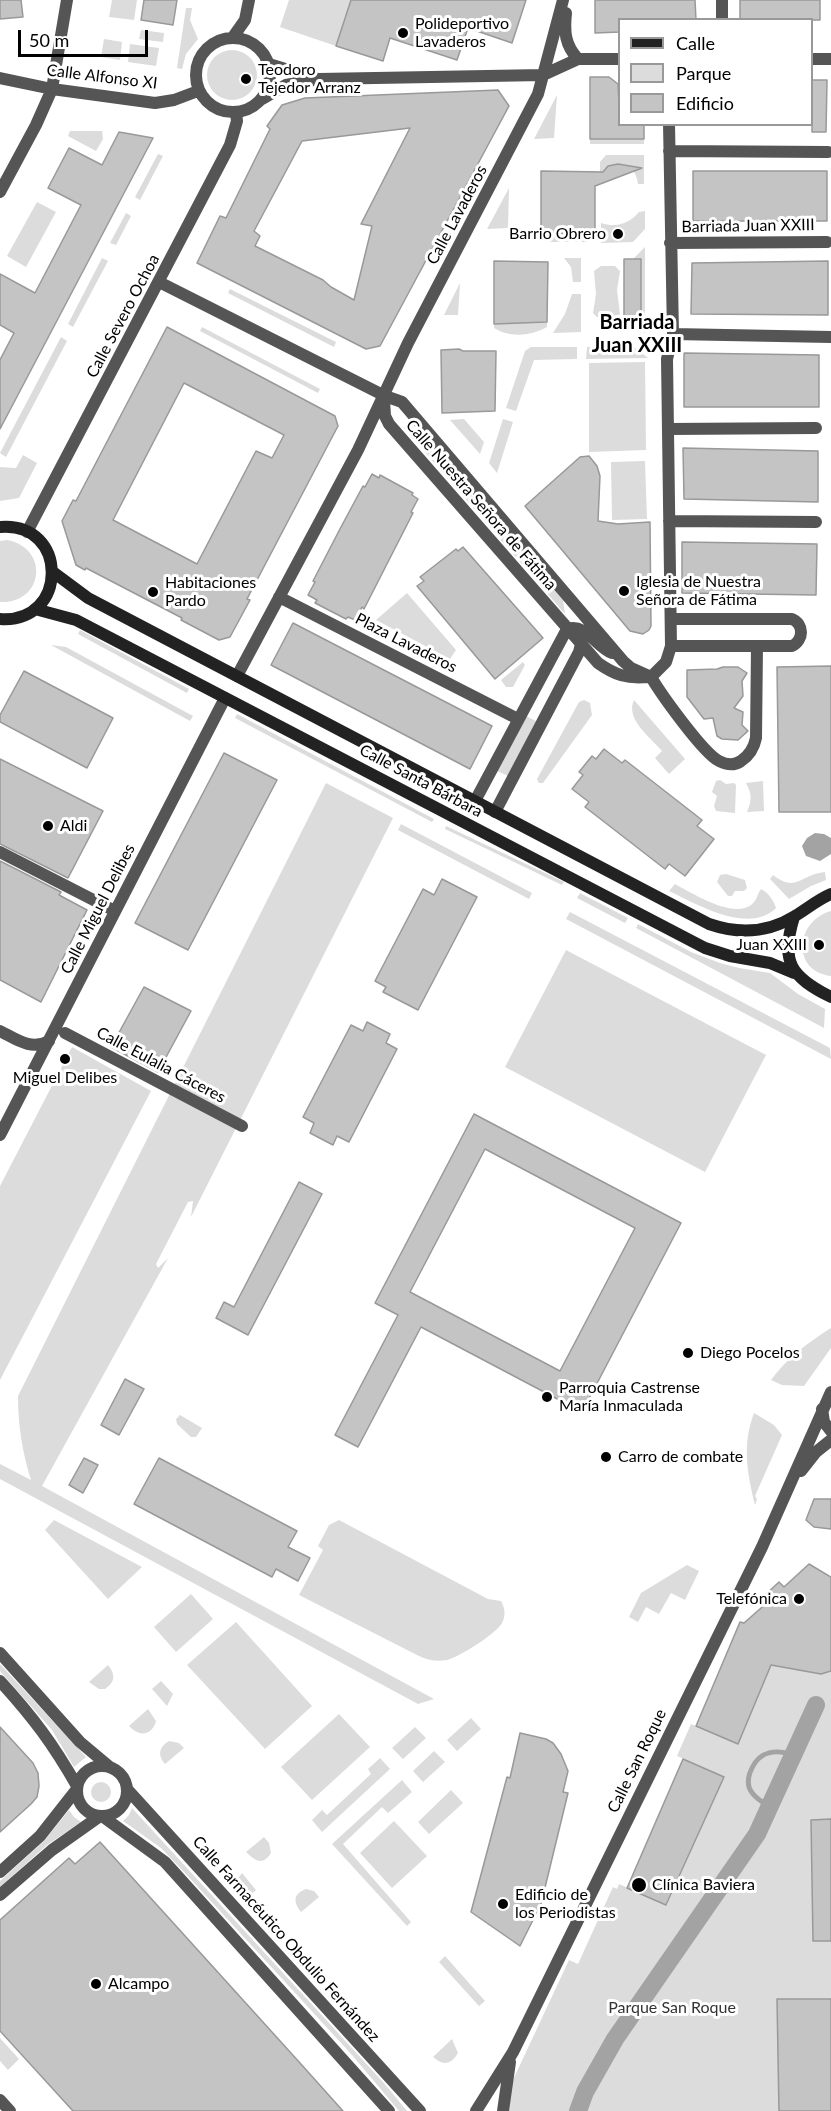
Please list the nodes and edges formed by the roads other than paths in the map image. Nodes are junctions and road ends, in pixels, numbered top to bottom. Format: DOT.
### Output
graph roads {
  1 [pos="67,0"];
  2 [pos="249,0"];
  3 [pos="565,0"];
  4 [pos="722,0"];
  5 [pos="722,18"];
  6 [pos="233,37"];
  7 [pos="578,59"];
  8 [pos="618,59"];
  9 [pos="813,59"];
  10 [pos="831,59"];
  11 [pos="269,64"];
  12 [pos="543,75"];
  13 [pos="0,78"];
  14 [pos="319,79"];
  15 [pos="52,89"];
  16 [pos="198,91"];
  17 [pos="262,99"];
  18 [pos="236,112"];
  19 [pos="669,126"];
  20 [pos="669,151"];
  21 [pos="828,152"];
  22 [pos="0,192"];
  23 [pos="827,242"];
  24 [pos="670,243"];
  25 [pos="159,282"];
  26 [pos="673,334"];
  27 [pos="831,337"];
  28 [pos="385,396"];
  29 [pos="389,424"];
  30 [pos="816,428"];
  31 [pos="668,429"];
  32 [pos="363,440"];
  33 [pos="669,521"];
  34 [pos="816,522"];
  35 [pos="0,527"];
  36 [pos="27,532"];
  37 [pos="52,572"];
  38 [pos="279,597"];
  39 [pos="572,602"];
  40 [pos="35,609"];
  41 [pos="670,619"];
  42 [pos="4,620"];
  43 [pos="567,629"];
  44 [pos="582,629"];
  45 [pos="582,646"];
  46 [pos="671,646"];
  47 [pos="757,646"];
  48 [pos="618,655"];
  49 [pos="598,663"];
  50 [pos="572,667"];
  51 [pos="237,676"];
  52 [pos="651,677"];
  53 [pos="225,698"];
  54 [pos="518,719"];
  55 [pos="475,801"];
  56 [pos="495,812"];
  57 [pos="0,852"];
  58 [pos="831,894"];
  59 [pos="115,911"];
  60 [pos="794,917"];
  61 [pos="794,973"];
  62 [pos="831,998"];
  63 [pos="0,1031"];
  64 [pos="65,1033"];
  65 [pos="18,1040"];
  66 [pos="49,1041"];
  67 [pos="33,1070"];
  68 [pos="242,1126"];
  69 [pos="0,1135"];
  70 [pos="831,1392"];
  71 [pos="820,1414"];
  72 [pos="831,1431"];
  73 [pos="831,1440"];
  74 [pos="791,1484"];
  75 [pos="0,1653"];
  76 [pos="0,1681"];
  77 [pos="111,1768"];
  78 [pos="77,1788"];
  79 [pos="127,1789"];
  80 [pos="101,1816"];
  81 [pos="0,1872"];
  82 [pos="0,1895"];
  83 [pos="513,2052"];
  84 [pos="0,2100"];
  85 [pos="10,2111"];
  86 [pos="389,2111"];
  87 [pos="420,2111"];
  88 [pos="476,2111"];
  89 [pos="503,2111"];
  1 -- 15 [label="street"];
  2 -- 6 [label="street"];
  3 -- 7 [label="street, Calle Lavaderos"];
  3 -- 12 [label="street, Calle Lavaderos"];
  4 -- 5 [label="street"];
  6 -- 11 [label="street"];
  6 -- 16 [label="street"];
  7 -- 8 [label="street"];
  7 -- 12 [label="street"];
  9 -- 10 [label="street"];
  11 -- 14 [label="street"];
  11 -- 17 [label="street"];
  12 -- 14 [label="street"];
  12 -- 28 [label="street, Calle Lavaderos"];
  13 -- 15 [label="street, Calle Alfonso XI"];
  14 -- 17 [label="street"];
  15 -- 16 [label="street, Calle Alfonso XI"];
  15 -- 22 [label="street"];
  16 -- 18 [label="street"];
  17 -- 18 [label="street"];
  18 -- 25 [label="street, Calle Severo Ochoa"];
  19 -- 20 [label="street, Barriada Juan XXIII"];
  20 -- 21 [label="street"];
  20 -- 24 [label="street, Barriada Juan XXIII"];
  23 -- 24 [label="street, Barriada Juan XXIII"];
  24 -- 26 [label="street, Barriada Juan XXIII"];
  25 -- 28 [label="street, Calle Nuestra Señora de Fátima"];
  25 -- 36 [label="street, Calle Severo Ochoa"];
  26 -- 27 [label="street"];
  26 -- 31 [label="street, Barriada Juan XXIII"];
  28 -- 29 [label="street, Calle Nuestra Señora de Fátima"];
  28 -- 32 [label="street, Calle Lavaderos"];
  28 -- 39 [label="street, Calle Nuestra Señora de Fátima"];
  29 -- 32 [label="street, Calle Lavaderos"];
  29 -- 43 [label="street, Calle Nuestra Señora de Fátima"];
  30 -- 31 [label="street"];
  31 -- 33 [label="street, Barriada Juan XXIII"];
  32 -- 38 [label="street, Calle Lavaderos"];
  33 -- 34 [label="street"];
  33 -- 41 [label="street, Barriada Juan XXIII"];
  35 -- 36 [label="main road"];
  36 -- 37 [label="main road"];
  37 -- 40 [label="main road"];
  37 -- 51 [label="main road, Calle Santa Bárbara"];
  38 -- 51 [label="street, Calle Lavaderos"];
  38 -- 54 [label="street, Plaza Lavaderos"];
  39 -- 44 [label="street, Calle Nuestra Señora de Fátima"];
  39 -- 48 [label="street, Calle Nuestra Señora de Fátima"];
  40 -- 42 [label="main road"];
  40 -- 53 [label="main road, Calle Santa Bárbara"];
  41 -- 46 [label="street, Barriada Juan XXIII"];
  41 -- 47 [label="street"];
  43 -- 44 [label="street"];
  43 -- 45 [label="street, Calle Nuestra Señora de Fátima"];
  43 -- 54 [label="street"];
  44 -- 45 [label="street, Calle Nuestra Señora de Fátima"];
  44 -- 48 [label="street, Calle Nuestra Señora de Fátima"];
  45 -- 49 [label="street, Calle Nuestra Señora de Fátima"];
  45 -- 50 [label="street, Calle Nuestra Señora de Fátima"];
  46 -- 47 [label="street"];
  46 -- 52 [label="street"];
  47 -- 52 [label="street"];
  48 -- 52 [label="street, Calle Nuestra Señora de Fátima"];
  49 -- 50 [label="street"];
  49 -- 52 [label="street, Calle Nuestra Señora de Fátima"];
  50 -- 56 [label="street, Calle Nuestra Señora de Fátima"];
  51 -- 55 [label="main road, Calle Santa Bárbara"];
  53 -- 59 [label="street, Calle Miguel Delibes"];
  53 -- 61 [label="main road, Calle Santa Bárbara"];
  54 -- 55 [label="street"];
  55 -- 56 [label="main road, Calle Santa Bárbara"];
  56 -- 60 [label="main road, Calle Santa Bárbara"];
  57 -- 59 [label="street"];
  58 -- 60 [label="main road, Calle Santa Bárbara"];
  59 -- 66 [label="street, Calle Miguel Delibes"];
  60 -- 61 [label="main road"];
  61 -- 62 [label="main road, Calle Santa Bárbara"];
  63 -- 65 [label="street"];
  64 -- 68 [label="street, Calle Eulalia Cáceres"];
  65 -- 66 [label="street"];
  65 -- 67 [label="street"];
  66 -- 67 [label="street, Calle Miguel Delibes"];
  67 -- 69 [label="street, Calle Miguel Delibes"];
  70 -- 71 [label="street, Calle San Roque"];
  71 -- 72 [label="street"];
  71 -- 74 [label="street, Calle San Roque"];
  73 -- 74 [label="street, Calle San Roque"];
  74 -- 83 [label="street, Calle San Roque"];
  75 -- 77 [label="street"];
  76 -- 78 [label="street"];
  77 -- 78 [label="street"];
  77 -- 79 [label="street"];
  78 -- 80 [label="street"];
  78 -- 81 [label="street"];
  79 -- 80 [label="street"];
  79 -- 87 [label="street, Calle Farmacéutico Obdulio Fernández"];
  80 -- 82 [label="street"];
  80 -- 86 [label="street"];
  83 -- 88 [label="street, Calle San Roque"];
  83 -- 89 [label="street, Calle San Roque"];
  84 -- 85 [label="street"];
}
